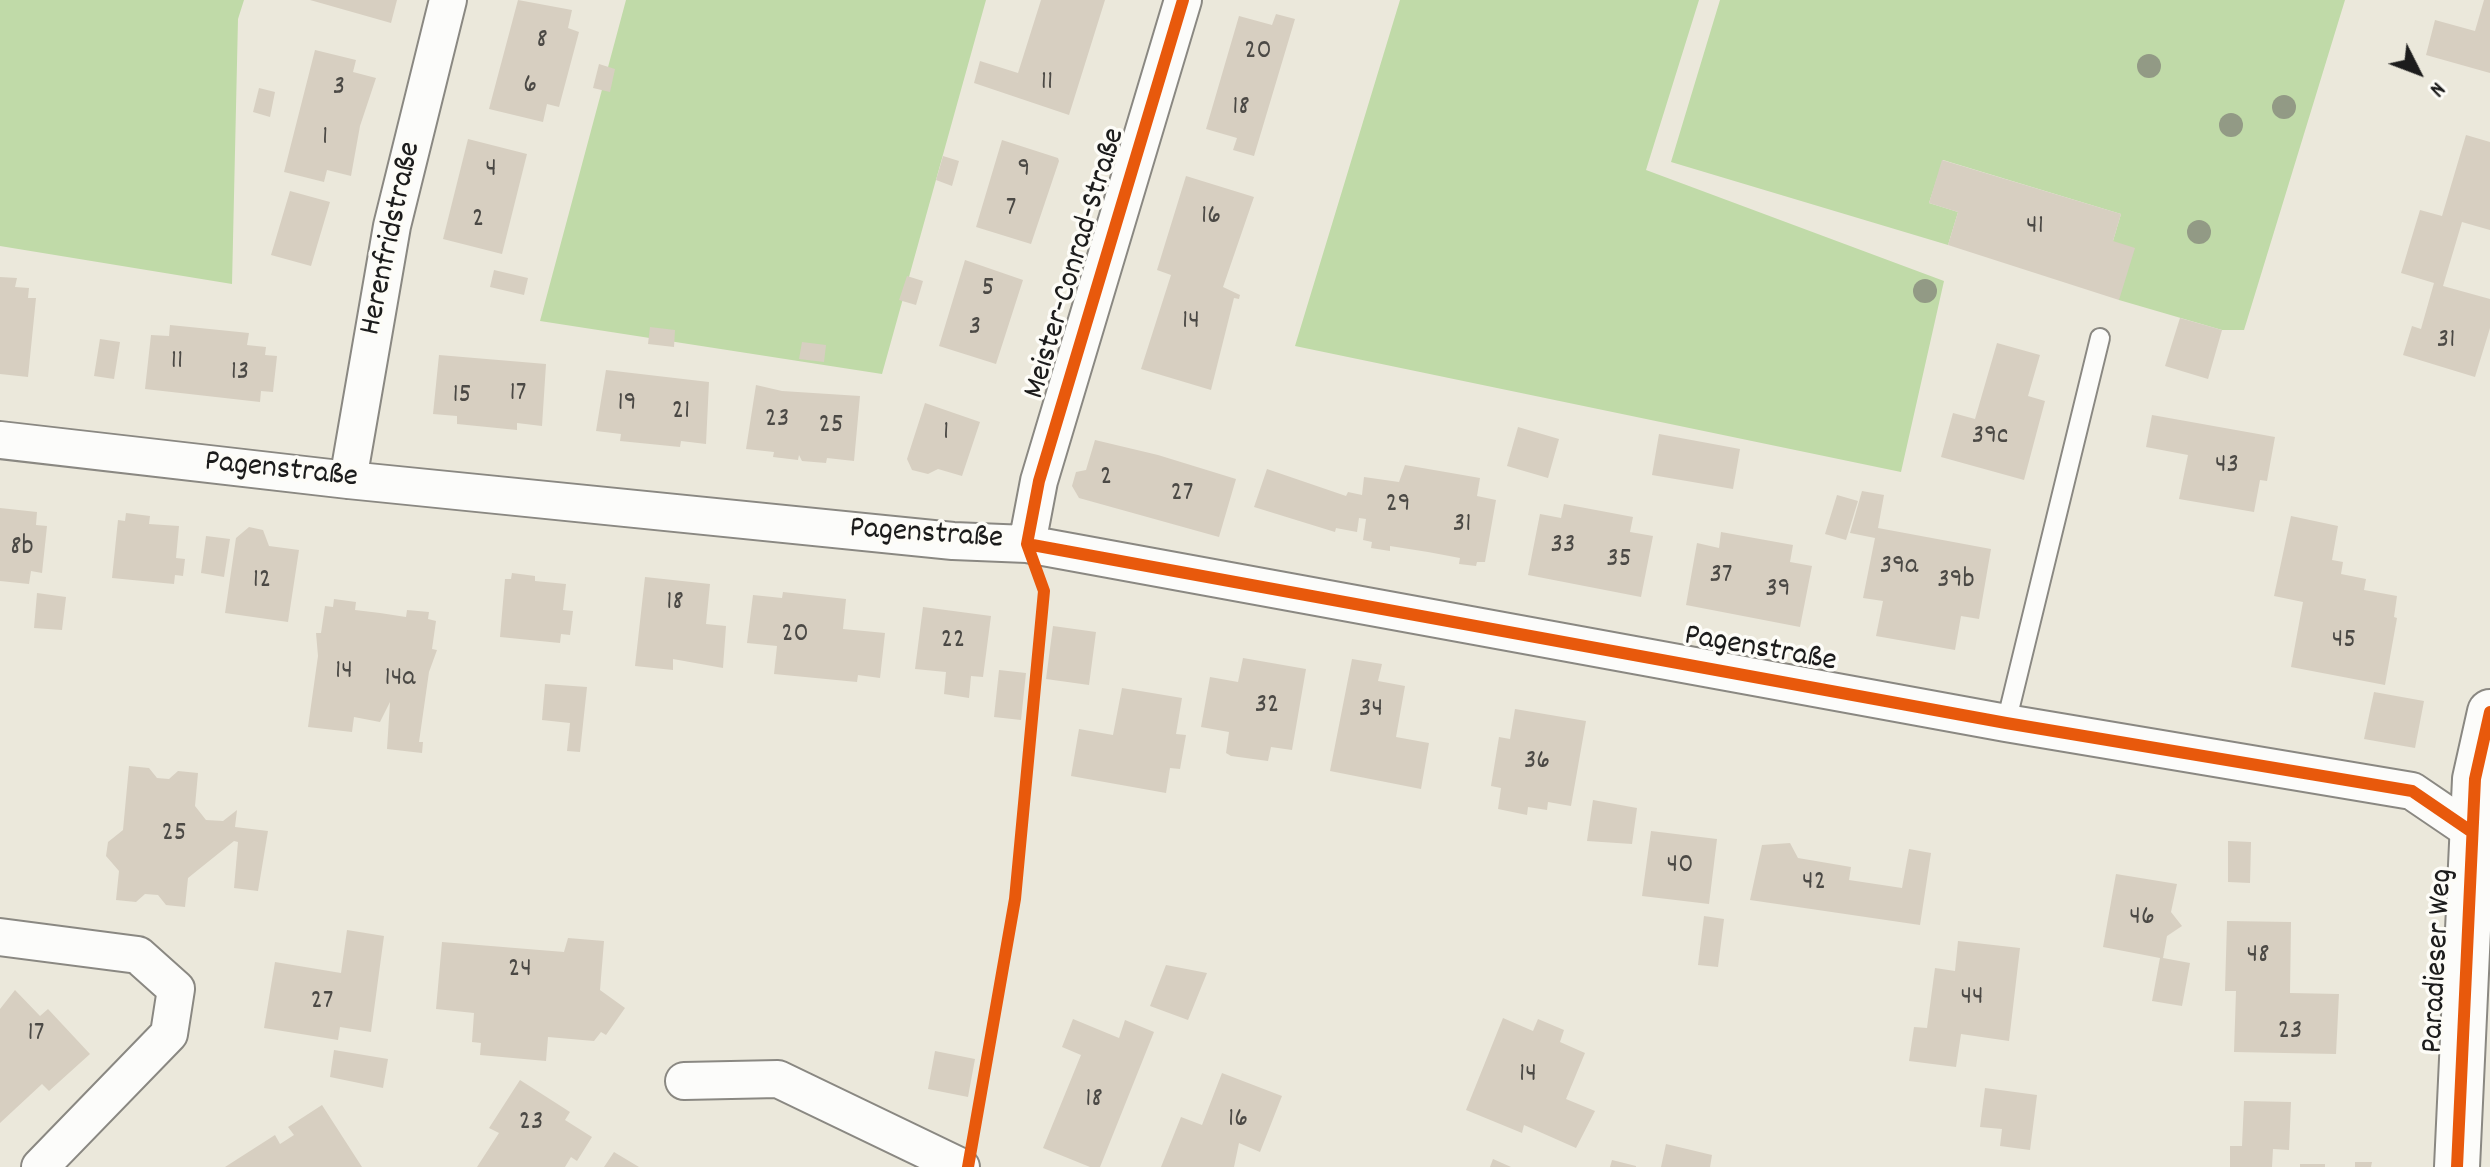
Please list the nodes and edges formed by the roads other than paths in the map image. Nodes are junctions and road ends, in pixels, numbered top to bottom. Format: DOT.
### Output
graph roads {
  1 [pos="448,0"];
  2 [pos="1183,0"];
  3 [pos="2100,338"];
  4 [pos="0,440"];
  5 [pos="348,480"];
  6 [pos="1027,544"];
  7 [pos="2490,712"];
  8 [pos="2006,723"];
  9 [pos="2481,838"];
  10 [pos="0,937"];
  11 [pos="684,1081"];
  12 [pos="40,1167"];
  13 [pos="961,1167"];
  14 [pos="2457,1167"];
  1 -- 5 [label="street, Herenfridstraße"];
  2 -- 6 [label="street, Meister-Conrad-Straße"];
  3 -- 8 [label="lane"];
  4 -- 5 [label="street, Pagenstraße"];
  5 -- 6 [label="street, Pagenstraße"];
  6 -- 8 [label="street, Pagenstraße"];
  7 -- 9 [label="street, Paradieser Weg"];
  8 -- 9 [label="street, Pagenstraße"];
  9 -- 14 [label="street, Paradieser Weg"];
  10 -- 12 [label="street"];
  11 -- 13 [label="street"];
}
